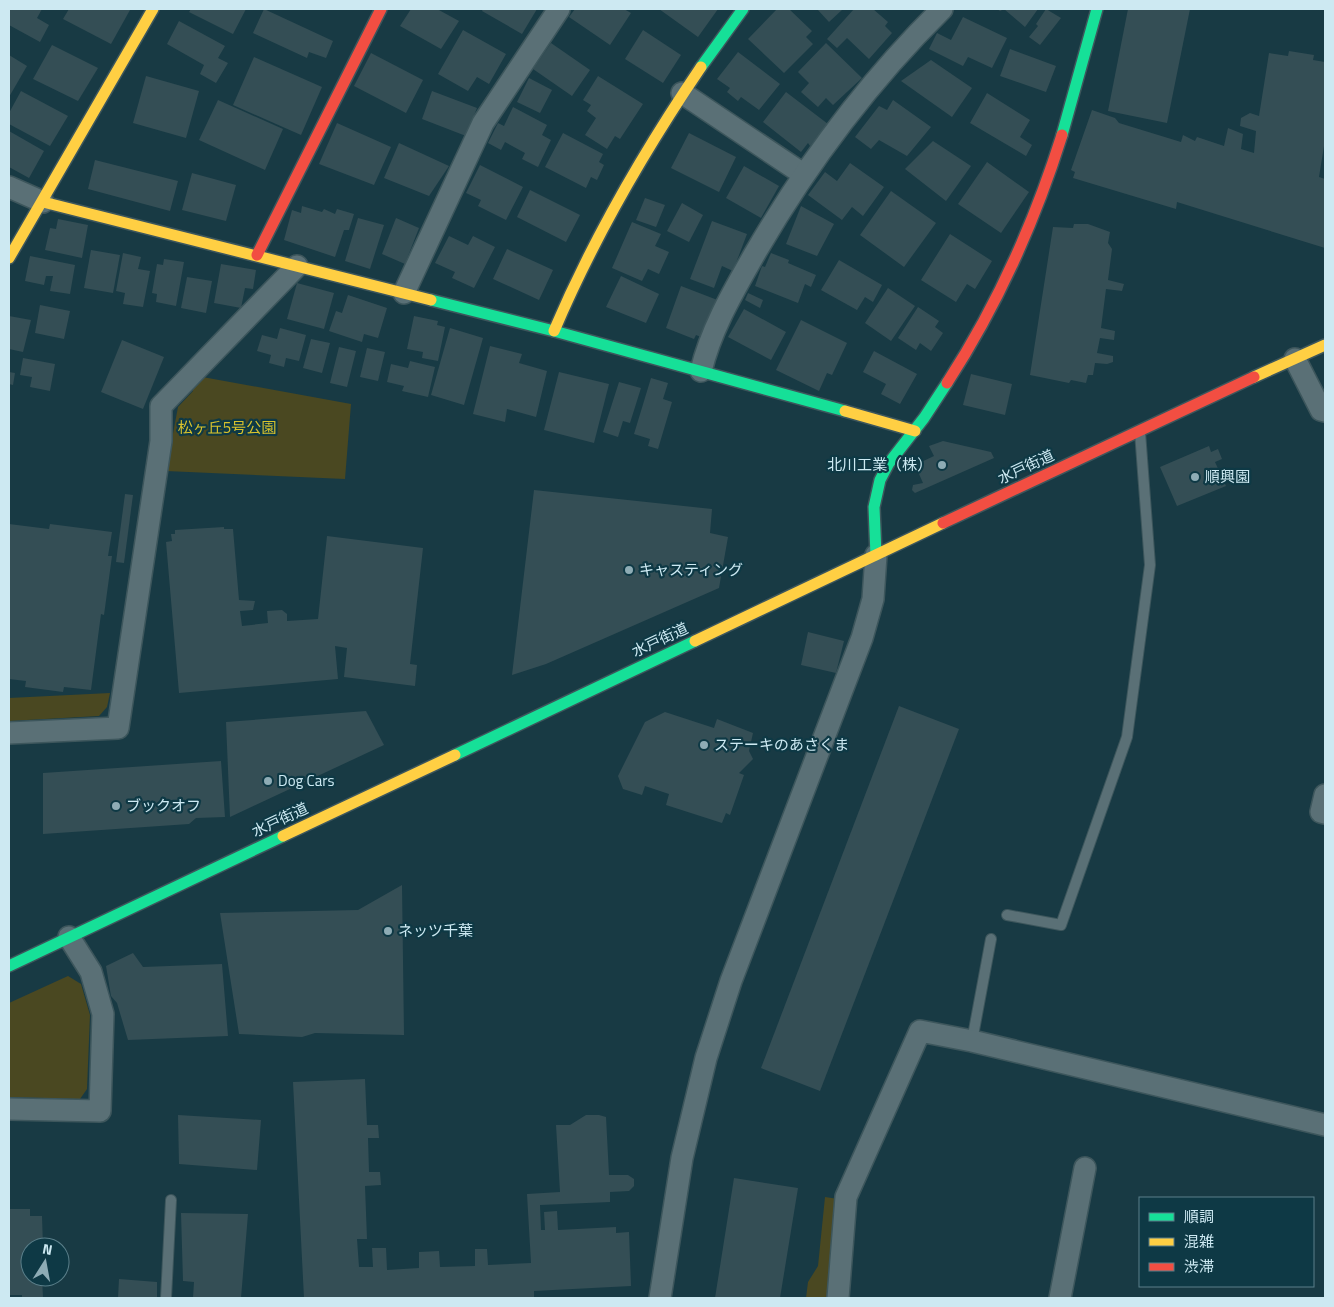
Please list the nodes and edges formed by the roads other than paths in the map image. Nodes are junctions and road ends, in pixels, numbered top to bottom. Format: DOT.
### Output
graph roads {
  1 [pos="153,9"];
  2 [pos="381,9"];
  3 [pos="559,9"];
  4 [pos="743,9"];
  5 [pos="942,9"];
  6 [pos="1091,12"];
  7 [pos="682,93"];
  8 [pos="803,174"];
  9 [pos="9,187"];
  10 [pos="43,202"];
  11 [pos="257,255"];
  12 [pos="9,258"];
  13 [pos="297,266"];
  14 [pos="404,293"];
  15 [pos="554,331"];
  16 [pos="1325,345"];
  17 [pos="1295,359"];
  18 [pos="701,371"];
  19 [pos="1325,411"];
  20 [pos="1140,430"];
  21 [pos="915,431"];
  22 [pos="876,555"];
  23 [pos="9,733"];
  24 [pos="1325,795"];
  25 [pos="1325,813"];
  26 [pos="1007,915"];
  27 [pos="69,937"];
  28 [pos="991,938"];
  29 [pos="9,966"];
  30 [pos="972,1041"];
  31 [pos="9,1109"];
  32 [pos="1325,1124"];
  33 [pos="1085,1168"];
  34 [pos="171,1200"];
  35 [pos="166,1298"];
  36 [pos="660,1298"];
  37 [pos="838,1298"];
  38 [pos="1060,1298"];
  1 -- 10 [label="main road"];
  2 -- 11 [label="main road"];
  3 -- 14 [label="street"];
  4 -- 7 [label="main road"];
  5 -- 8 [label="street"];
  6 -- 21 [label="main road"];
  7 -- 8 [label="street"];
  7 -- 15 [label="main road"];
  8 -- 18 [label="street"];
  9 -- 10 [label="street"];
  10 -- 11 [label="main road"];
  10 -- 12 [label="main road"];
  11 -- 13 [label="main road"];
  13 -- 14 [label="main road"];
  13 -- 23 [label="street"];
  14 -- 15 [label="main road"];
  15 -- 18 [label="main road"];
  16 -- 17 [label="main road, 水戸街道"];
  17 -- 19 [label="street"];
  17 -- 20 [label="main road, 水戸街道"];
  18 -- 21 [label="main road"];
  20 -- 22 [label="main road, 水戸街道"];
  20 -- 26 [label="lane"];
  21 -- 22 [label="main road"];
  22 -- 27 [label="main road, 水戸街道"];
  22 -- 36 [label="street"];
  24 -- 25 [label="street"];
  27 -- 29 [label="main road, 水戸街道"];
  27 -- 31 [label="street"];
  28 -- 30 [label="lane"];
  30 -- 32 [label="street"];
  30 -- 37 [label="street"];
  33 -- 38 [label="street"];
  34 -- 35 [label="lane"];
}
